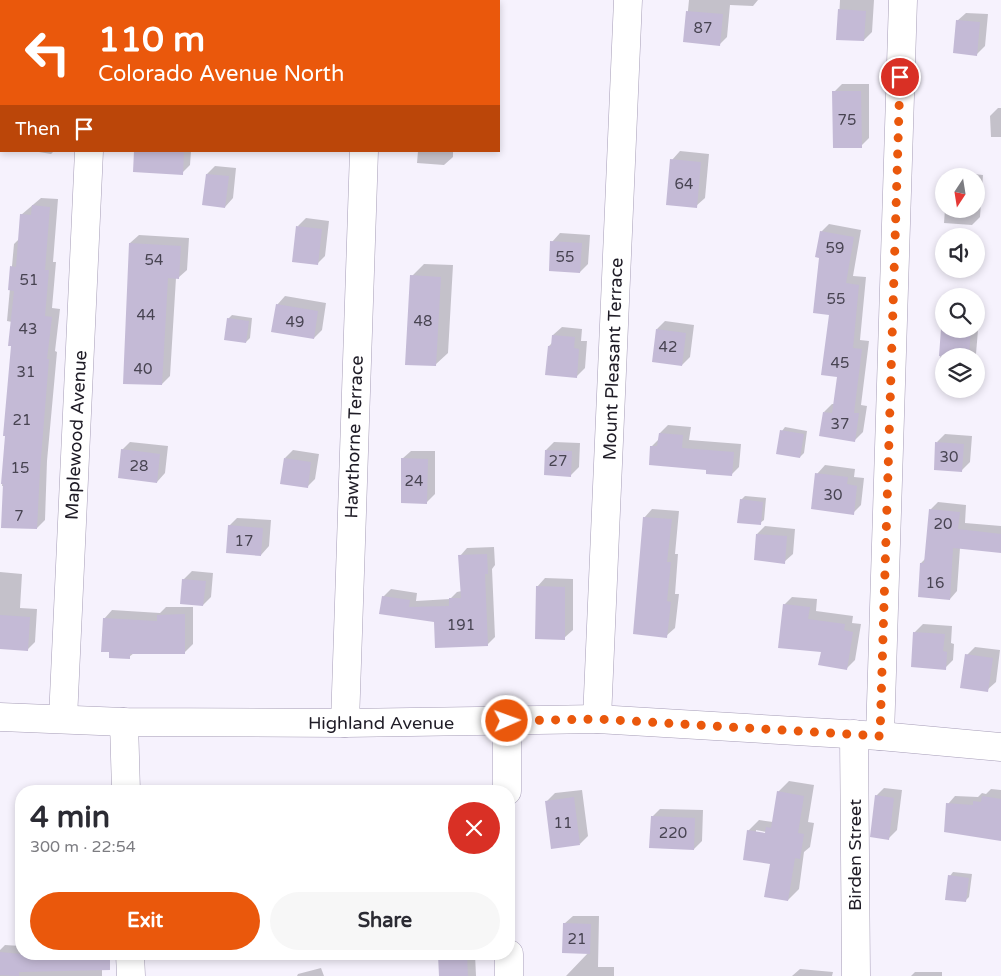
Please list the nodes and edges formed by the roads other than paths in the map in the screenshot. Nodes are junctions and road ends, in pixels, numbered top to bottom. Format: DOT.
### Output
graph roads {
  1 [pos="628,0"];
  2 [pos="903,0"];
  3 [pos="89,152"];
  4 [pos="364,152"];
  5 [pos="0,717"];
  6 [pos="597,719"];
  7 [pos="63,720"];
  8 [pos="507,721"];
  9 [pos="124,722"];
  10 [pos="345,724"];
  11 [pos="854,734"];
  12 [pos="880,736"];
  13 [pos="1001,747"];
  14 [pos="126,785"];
  15 [pos="507,785"];
  16 [pos="130,960"];
  17 [pos="508,960"];
  18 [pos="131,976"];
  19 [pos="509,976"];
  20 [pos="856,976"];
  1 -- 6 [label="street, Mount Pleasant Terrace"];
  2 -- 12 [label="street"];
  3 -- 7 [label="street, Maplewood Avenue"];
  4 -- 10 [label="street, Hawthorne Terrace"];
  5 -- 7 [label="street, Highland Avenue"];
  6 -- 8 [label="street, Highland Avenue"];
  6 -- 11 [label="street, Highland Avenue"];
  7 -- 9 [label="street, Highland Avenue"];
  8 -- 10 [label="street, Highland Avenue"];
  8 -- 15 [label="street"];
  9 -- 10 [label="street, Highland Avenue"];
  9 -- 14 [label="street"];
  11 -- 12 [label="street, Highland Avenue"];
  11 -- 20 [label="street, Birden Street"];
  12 -- 13 [label="street, Highland Avenue"];
  16 -- 18 [label="street"];
  17 -- 19 [label="street"];
}
